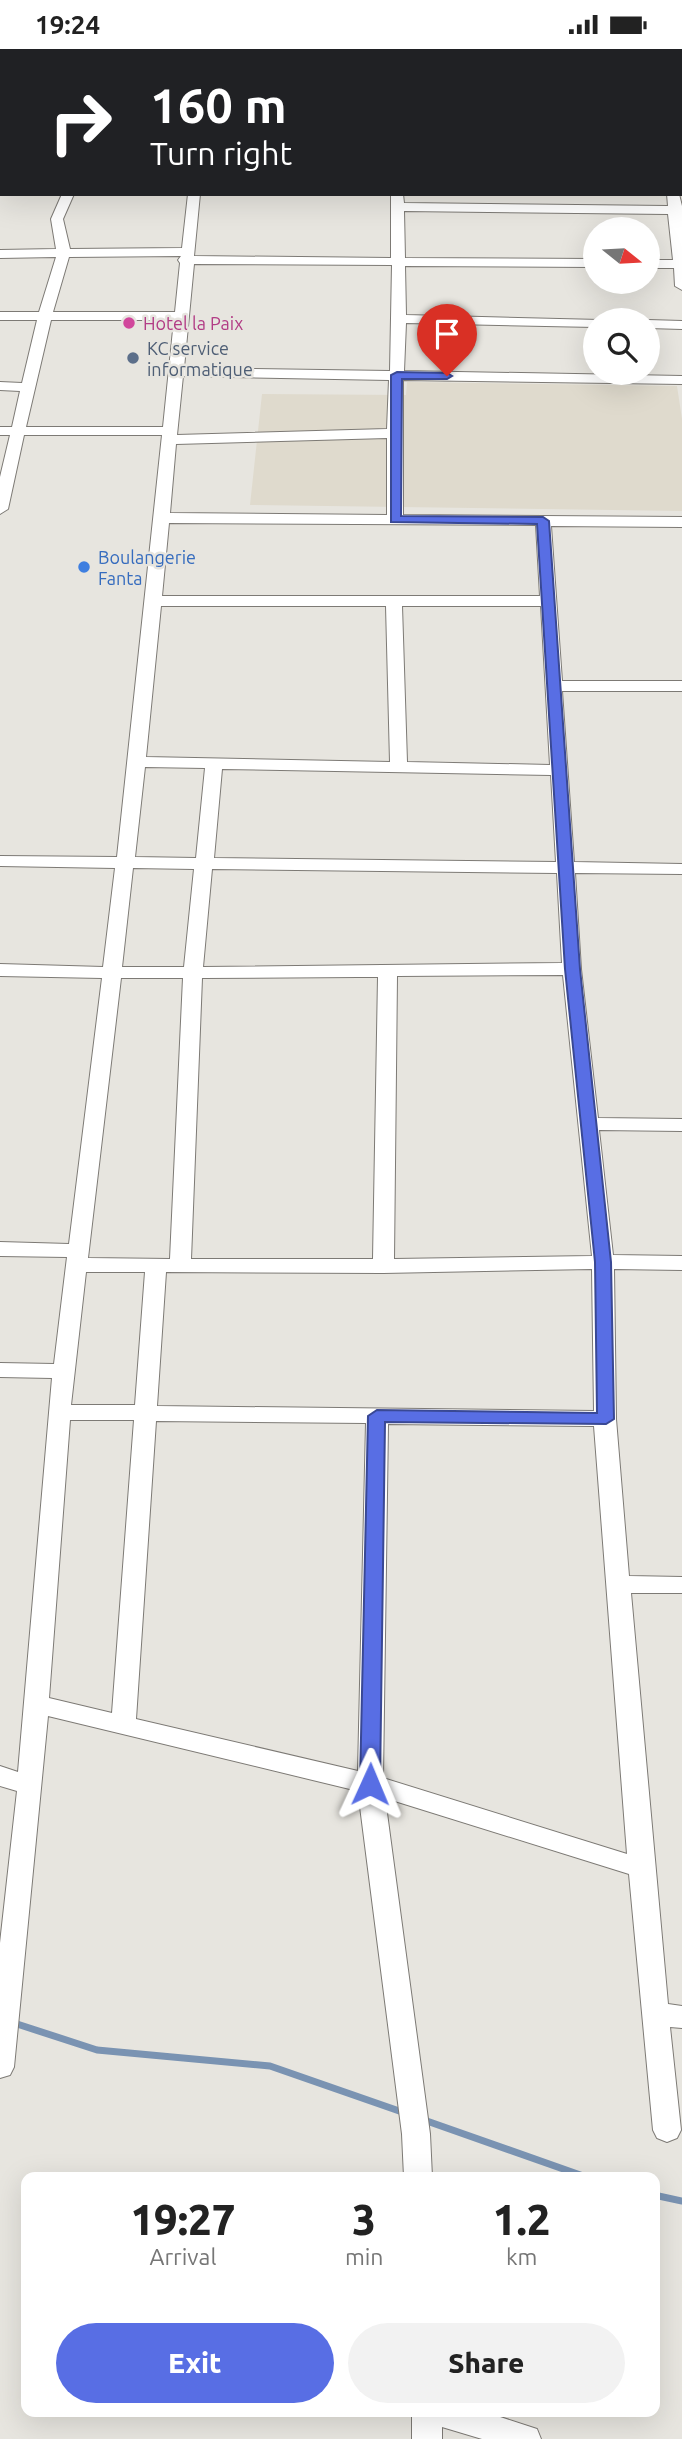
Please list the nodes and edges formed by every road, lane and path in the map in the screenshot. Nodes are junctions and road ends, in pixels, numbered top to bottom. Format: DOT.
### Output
graph roads {
  1 [pos="67,196"];
  2 [pos="194,196"];
  3 [pos="397,201"];
  4 [pos="679,210"];
  5 [pos="0,254"];
  6 [pos="62,255"];
  7 [pos="186,256"];
  8 [pos="397,262"];
  9 [pos="583,264"];
  10 [pos="660,264"];
  11 [pos="681,264"];
  12 [pos="682,286"];
  13 [pos="0,316"];
  14 [pos="45,316"];
  15 [pos="183,316"];
  16 [pos="399,319"];
  17 [pos="583,323"];
  18 [pos="660,324"];
  19 [pos="682,325"];
  20 [pos="177,372"];
  21 [pos="397,375"];
  22 [pos="682,380"];
  23 [pos="0,386"];
  24 [pos="29,387"];
  25 [pos="0,431"];
  26 [pos="18,431"];
  27 [pos="394,433"];
  28 [pos="169,435"];
  29 [pos="3,487"];
  30 [pos="0,509"];
  31 [pos="160,518"];
  32 [pos="395,520"];
  33 [pos="543,521"];
  34 [pos="682,521"];
  35 [pos="154,601"];
  36 [pos="394,601"];
  37 [pos="548,601"];
  38 [pos="554,686"];
  39 [pos="682,686"];
  40 [pos="136,762"];
  41 [pos="214,764"];
  42 [pos="399,767"];
  43 [pos="559,771"];
  44 [pos="0,861"];
  45 [pos="124,861"];
  46 [pos="202,862"];
  47 [pos="565,867"];
  48 [pos="682,869"];
  49 [pos="388,969"];
  50 [pos="572,969"];
  51 [pos="0,970"];
  52 [pos="193,973"];
  53 [pos="109,974"];
  54 [pos="589,1124"];
  55 [pos="682,1125"];
  56 [pos="0,1249"];
  57 [pos="76,1258"];
  58 [pos="603,1262"];
  59 [pos="682,1263"];
  60 [pos="156,1266"];
  61 [pos="180,1266"];
  62 [pos="383,1266"];
  63 [pos="0,1370"];
  64 [pos="64,1371"];
  65 [pos="59,1412"];
  66 [pos="145,1413"];
  67 [pos="377,1416"];
  68 [pos="606,1419"];
  69 [pos="618,1584"];
  70 [pos="682,1585"];
  71 [pos="36,1704"];
  72 [pos="123,1725"];
  73 [pos="0,1776"];
  74 [pos="370,1784"];
  75 [pos="30,1786"];
  76 [pos="641,1868"];
  77 [pos="669,2016"];
  78 [pos="0,2061"];
  79 [pos="667,2130"];
  80 [pos="418,2172"];
  81 [pos="428,2417"];
  82 [pos="455,2417"];
  83 [pos="427,2439"];
  84 [pos="526,2439"];
  1 -- 6 [label="street"];
  2 -- 7 [label="street"];
  3 -- 4 [label="street"];
  3 -- 8 [label="street"];
  4 -- 11 [label="street"];
  5 -- 6 [label="street"];
  6 -- 7 [label="street"];
  6 -- 14 [label="street"];
  7 -- 8 [label="street"];
  7 -- 15 [label="street"];
  8 -- 9 [label="street"];
  8 -- 16 [label="street"];
  10 -- 11 [label="street"];
  11 -- 12 [label="street"];
  13 -- 14 [label="street"];
  14 -- 15 [label="street"];
  14 -- 24 [label="street"];
  15 -- 20 [label="street"];
  16 -- 17 [label="street"];
  16 -- 21 [label="street"];
  18 -- 19 [label="street"];
  20 -- 21 [label="street"];
  20 -- 28 [label="street"];
  21 -- 22 [label="street"];
  21 -- 27 [label="street"];
  23 -- 24 [label="street"];
  24 -- 26 [label="street"];
  25 -- 26 [label="street"];
  26 -- 28 [label="street"];
  26 -- 29 [label="street"];
  27 -- 28 [label="street"];
  27 -- 32 [label="street"];
  28 -- 31 [label="street"];
  29 -- 30 [label="street"];
  31 -- 32 [label="street"];
  31 -- 35 [label="street"];
  32 -- 33 [label="street"];
  33 -- 34 [label="street"];
  33 -- 37 [label="street"];
  35 -- 36 [label="street"];
  35 -- 40 [label="street"];
  36 -- 37 [label="street"];
  36 -- 42 [label="street"];
  37 -- 38 [label="street"];
  38 -- 39 [label="street"];
  38 -- 43 [label="street"];
  40 -- 41 [label="street"];
  40 -- 45 [label="street"];
  41 -- 42 [label="street"];
  41 -- 46 [label="street"];
  42 -- 43 [label="street"];
  43 -- 47 [label="street"];
  44 -- 45 [label="street"];
  45 -- 46 [label="street"];
  45 -- 53 [label="street"];
  46 -- 47 [label="street"];
  46 -- 52 [label="street"];
  47 -- 48 [label="street"];
  47 -- 50 [label="street"];
  49 -- 50 [label="street"];
  49 -- 52 [label="street"];
  49 -- 62 [label="street"];
  50 -- 54 [label="street"];
  51 -- 53 [label="street"];
  52 -- 53 [label="street"];
  52 -- 61 [label="street"];
  53 -- 57 [label="street"];
  54 -- 55 [label="street"];
  54 -- 58 [label="street"];
  56 -- 57 [label="street"];
  57 -- 60 [label="street"];
  57 -- 64 [label="street"];
  58 -- 59 [label="street"];
  58 -- 62 [label="street"];
  58 -- 68 [label="street"];
  60 -- 61 [label="street"];
  60 -- 66 [label="street"];
  61 -- 62 [label="street"];
  63 -- 64 [label="street"];
  64 -- 65 [label="street"];
  65 -- 66 [label="street"];
  65 -- 71 [label="street"];
  66 -- 67 [label="street"];
  66 -- 72 [label="street"];
  67 -- 68 [label="street"];
  67 -- 74 [label="street"];
  68 -- 69 [label="street"];
  69 -- 70 [label="street"];
  69 -- 76 [label="street"];
  71 -- 72 [label="street"];
  71 -- 75 [label="street"];
  72 -- 74 [label="street"];
  73 -- 75 [label="street"];
  74 -- 76 [label="street"];
  74 -- 80 [label="street"];
  75 -- 78 [label="street"];
  76 -- 77 [label="street"];
  77 -- 79 [label="street"];
  81 -- 83 [label="street"];
  82 -- 84 [label="street"];
}
